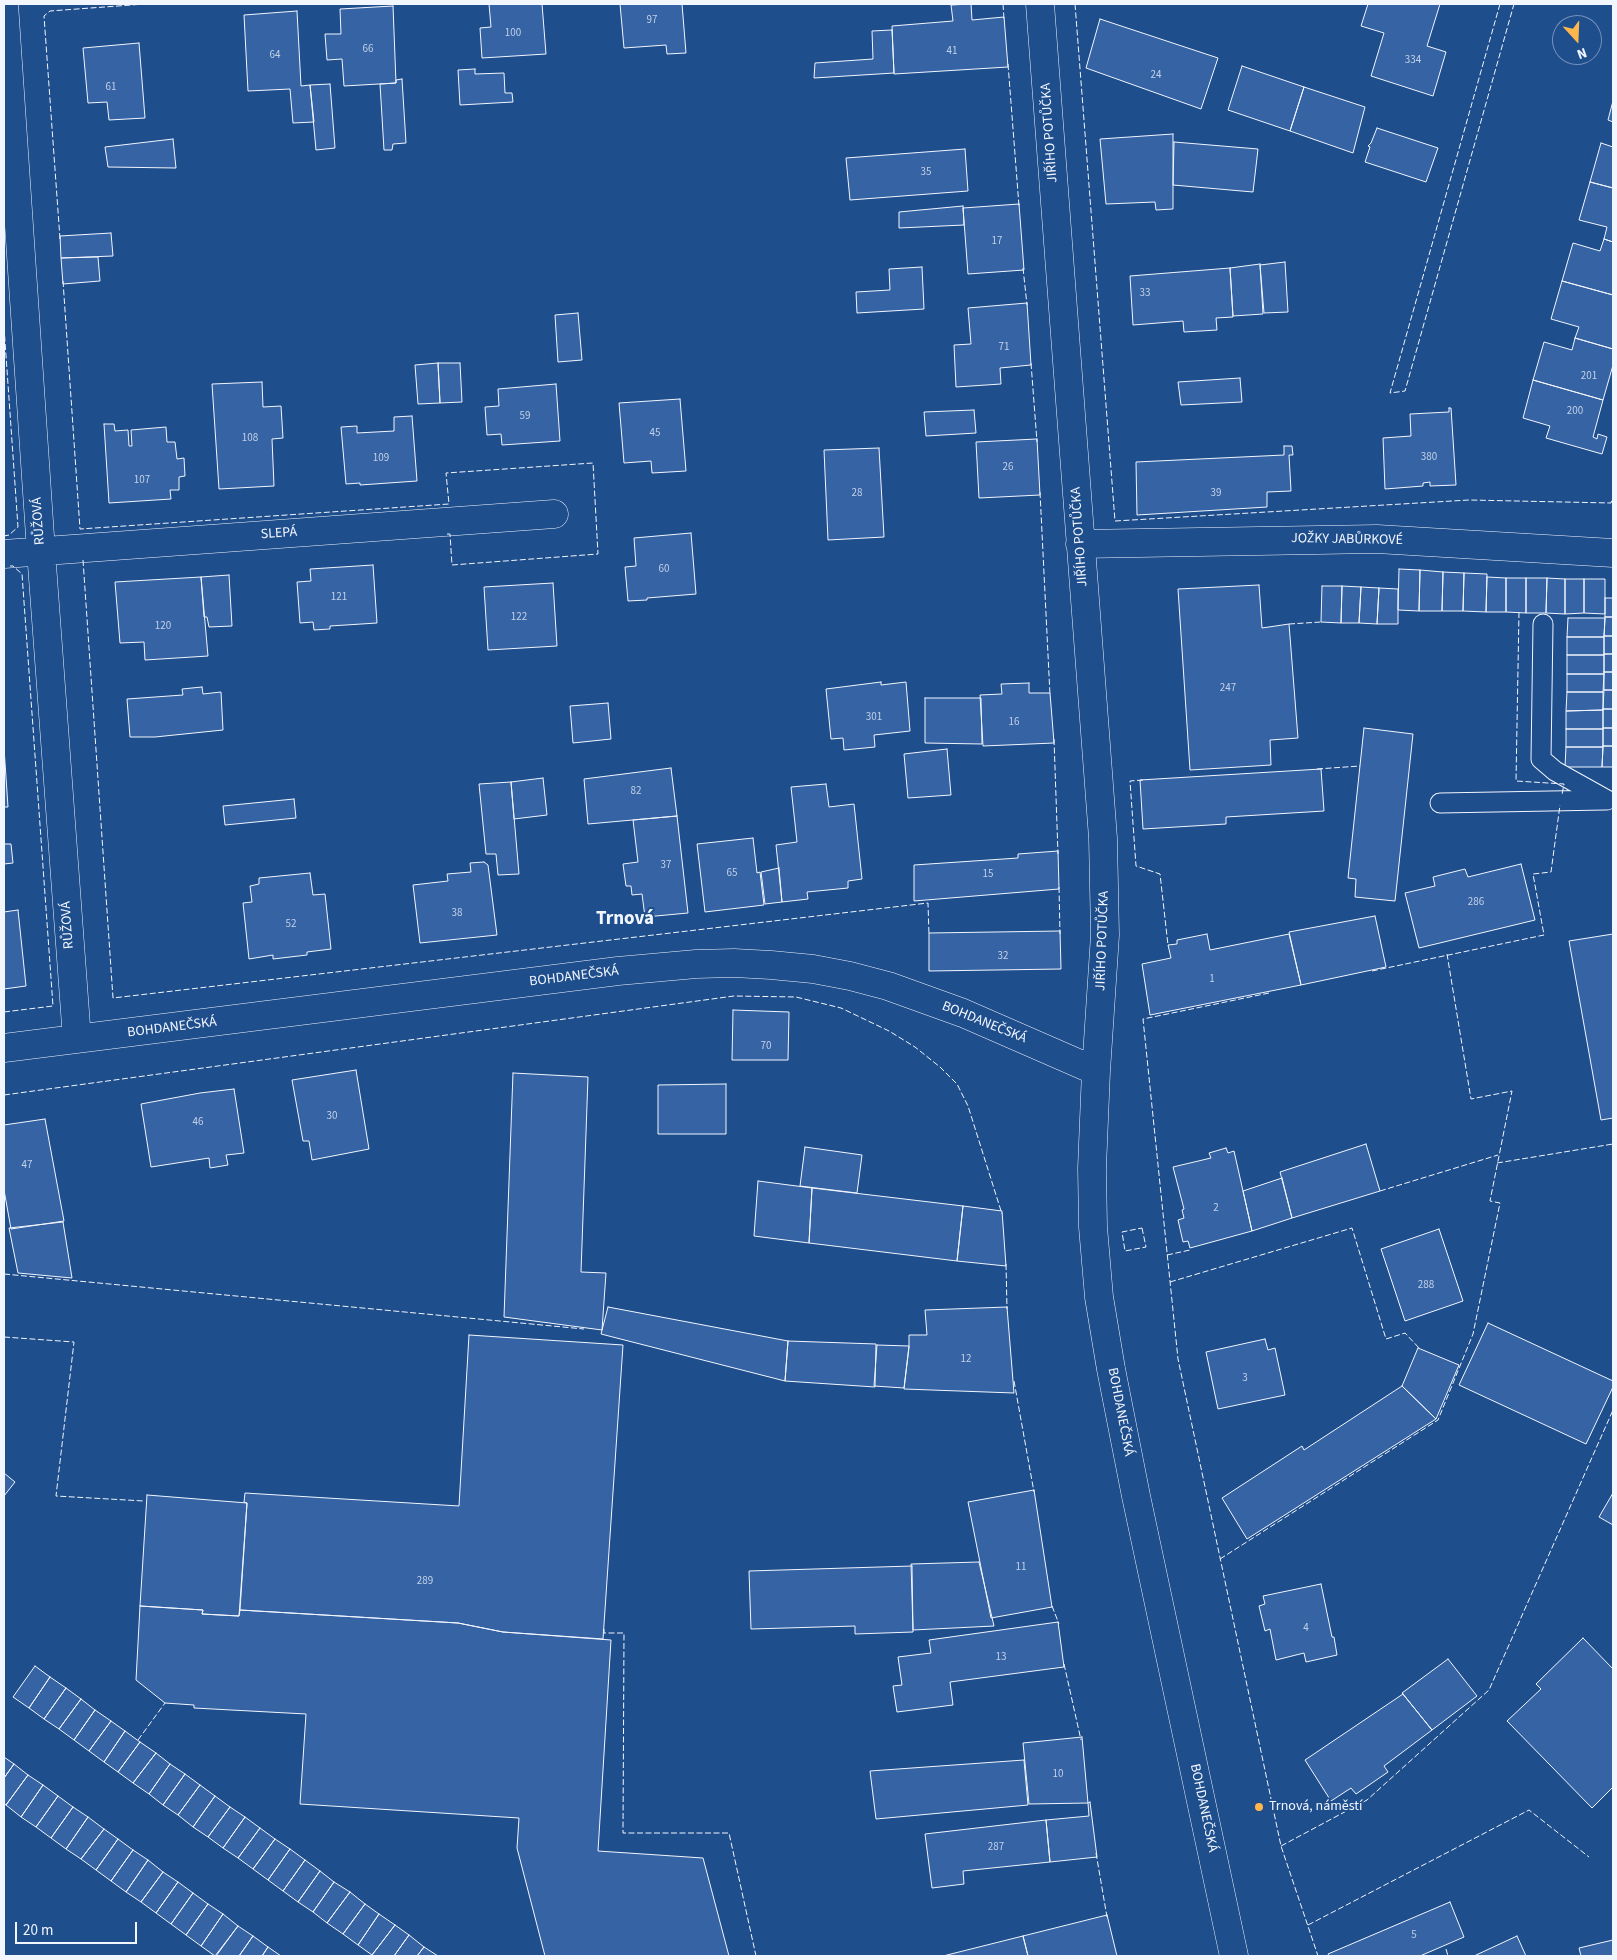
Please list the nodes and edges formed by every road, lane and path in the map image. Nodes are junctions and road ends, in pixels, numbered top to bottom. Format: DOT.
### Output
graph roads {
  1 [pos="4,4"];
  2 [pos="1040,4"];
  3 [pos="554,514"];
  4 [pos="1080,544"];
  5 [pos="41,551"];
  6 [pos="1613,553"];
  7 [pos="4,554"];
  8 [pos="1543,624"];
  9 [pos="1610,800"];
  10 [pos="1440,803"];
  11 [pos="77,1039"];
  12 [pos="4,1048"];
  13 [pos="1096,1071"];
  14 [pos="1236,1956"];
  1 -- 5 [label="street, RŮŽOVÁ"];
  2 -- 4 [label="street, JIŘÍHO POTŮČKA"];
  3 -- 5 [label="street, SLEPÁ"];
  4 -- 6 [label="street, JOŽKY JABŮRKOVÉ"];
  4 -- 13 [label="street, JIŘÍHO POTŮČKA"];
  5 -- 7 [label="street, SLEPÁ"];
  5 -- 11 [label="street, RŮŽOVÁ"];
  8 -- 9 [label="lane"];
  9 -- 10 [label="lane"];
  11 -- 12 [label="street, BOHDANEČSKÁ"];
  11 -- 13 [label="street, BOHDANEČSKÁ"];
  13 -- 14 [label="street, BOHDANEČSKÁ"];
}
